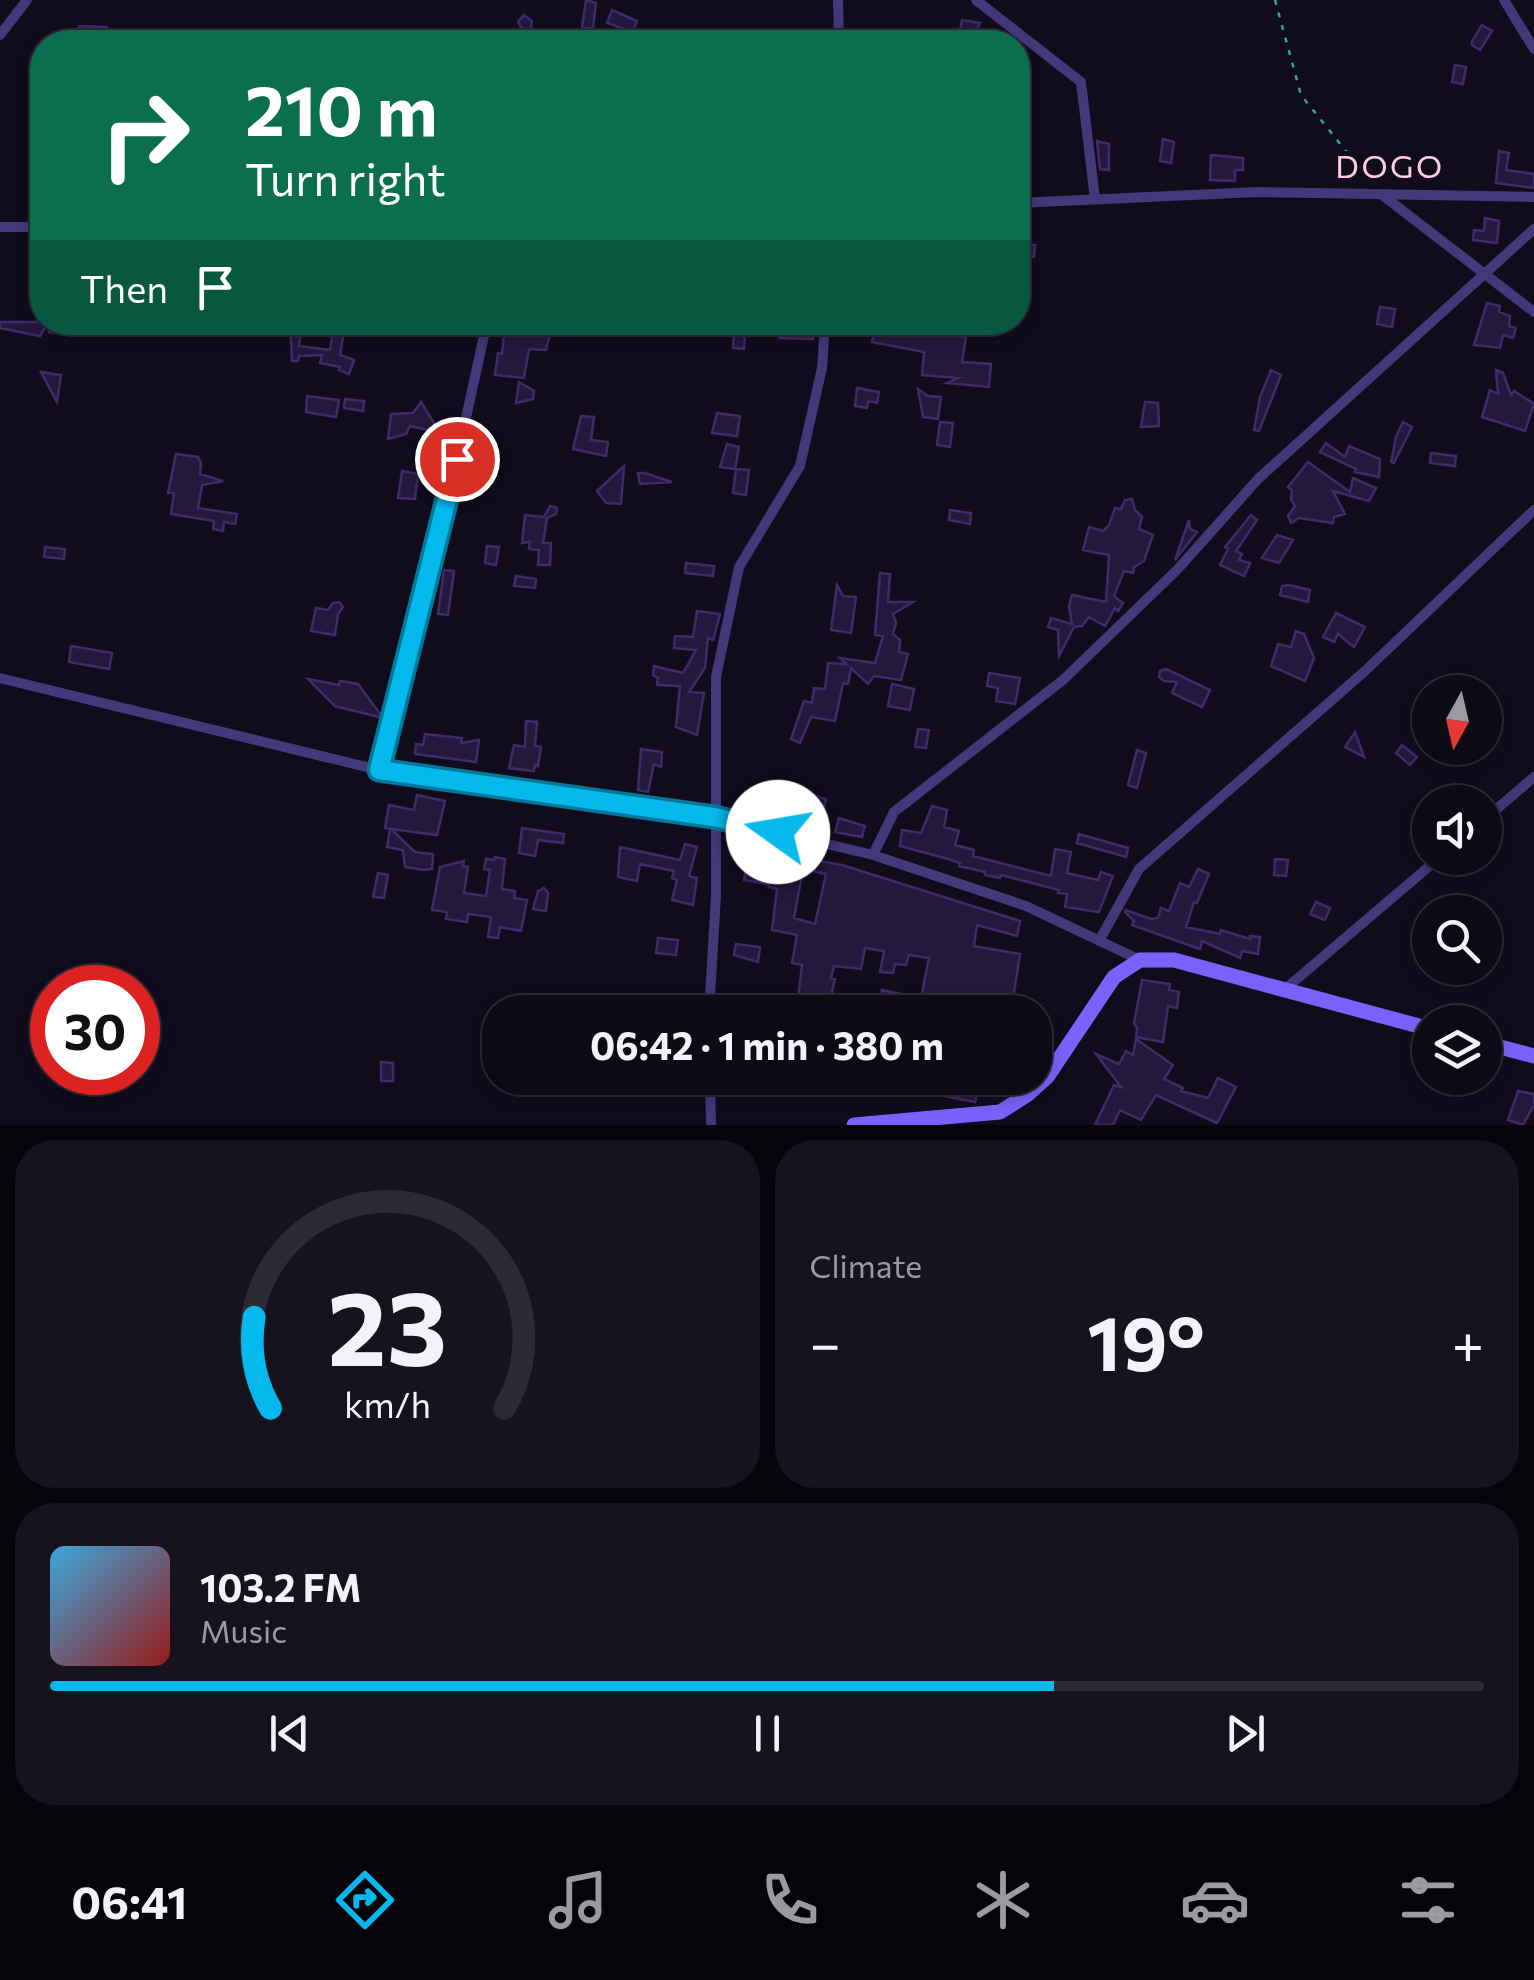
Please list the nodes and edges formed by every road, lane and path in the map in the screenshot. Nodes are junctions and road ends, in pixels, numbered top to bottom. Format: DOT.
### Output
graph roads {
  1 [pos="26,0"];
  2 [pos="838,0"];
  3 [pos="976,0"];
  4 [pos="1274,0"];
  5 [pos="1504,0"];
  6 [pos="839,30"];
  7 [pos="1014,30"];
  8 [pos="0,36"];
  9 [pos="1030,42"];
  10 [pos="1534,48"];
  11 [pos="1380,194"];
  12 [pos="1534,197"];
  13 [pos="1096,199"];
  14 [pos="1030,202"];
  15 [pos="0,227"];
  16 [pos="30,227"];
  17 [pos="1534,229"];
  18 [pos="1484,274"];
  19 [pos="1534,312"];
  20 [pos="484,335"];
  21 [pos="824,335"];
  22 [pos="1534,510"];
  23 [pos="0,678"];
  24 [pos="379,770"];
  25 [pos="1534,777"];
  26 [pos="1502,804"];
  27 [pos="714,817"];
  28 [pos="873,855"];
  29 [pos="1420,875"];
  30 [pos="1099,941"];
  31 [pos="1140,960"];
  32 [pos="1284,990"];
  33 [pos="710,995"];
  34 [pos="1412,1023"];
  35 [pos="1502,1048"];
  36 [pos="1534,1056"];
  37 [pos="711,1095"];
  38 [pos="712,1125"];
  39 [pos="854,1125"];
  1 -- 8 [label="street"];
  2 -- 6 [label="street"];
  3 -- 7 [label="street"];
  4 -- 11 [label="path"];
  5 -- 10 [label="street"];
  9 -- 13 [label="street"];
  11 -- 12 [label="street"];
  11 -- 13 [label="street"];
  11 -- 18 [label="street"];
  13 -- 14 [label="street"];
  15 -- 16 [label="street"];
  17 -- 18 [label="street"];
  18 -- 19 [label="street"];
  18 -- 28 [label="street"];
  20 -- 24 [label="street"];
  21 -- 27 [label="street"];
  22 -- 30 [label="street"];
  23 -- 24 [label="street"];
  24 -- 27 [label="street"];
  25 -- 26 [label="street"];
  27 -- 28 [label="street"];
  27 -- 33 [label="street"];
  28 -- 30 [label="street"];
  29 -- 32 [label="street"];
  30 -- 31 [label="street"];
  31 -- 32 [label="street"];
  31 -- 39 [label="street"];
  32 -- 34 [label="street"];
  35 -- 36 [label="street"];
  37 -- 38 [label="street"];
}
